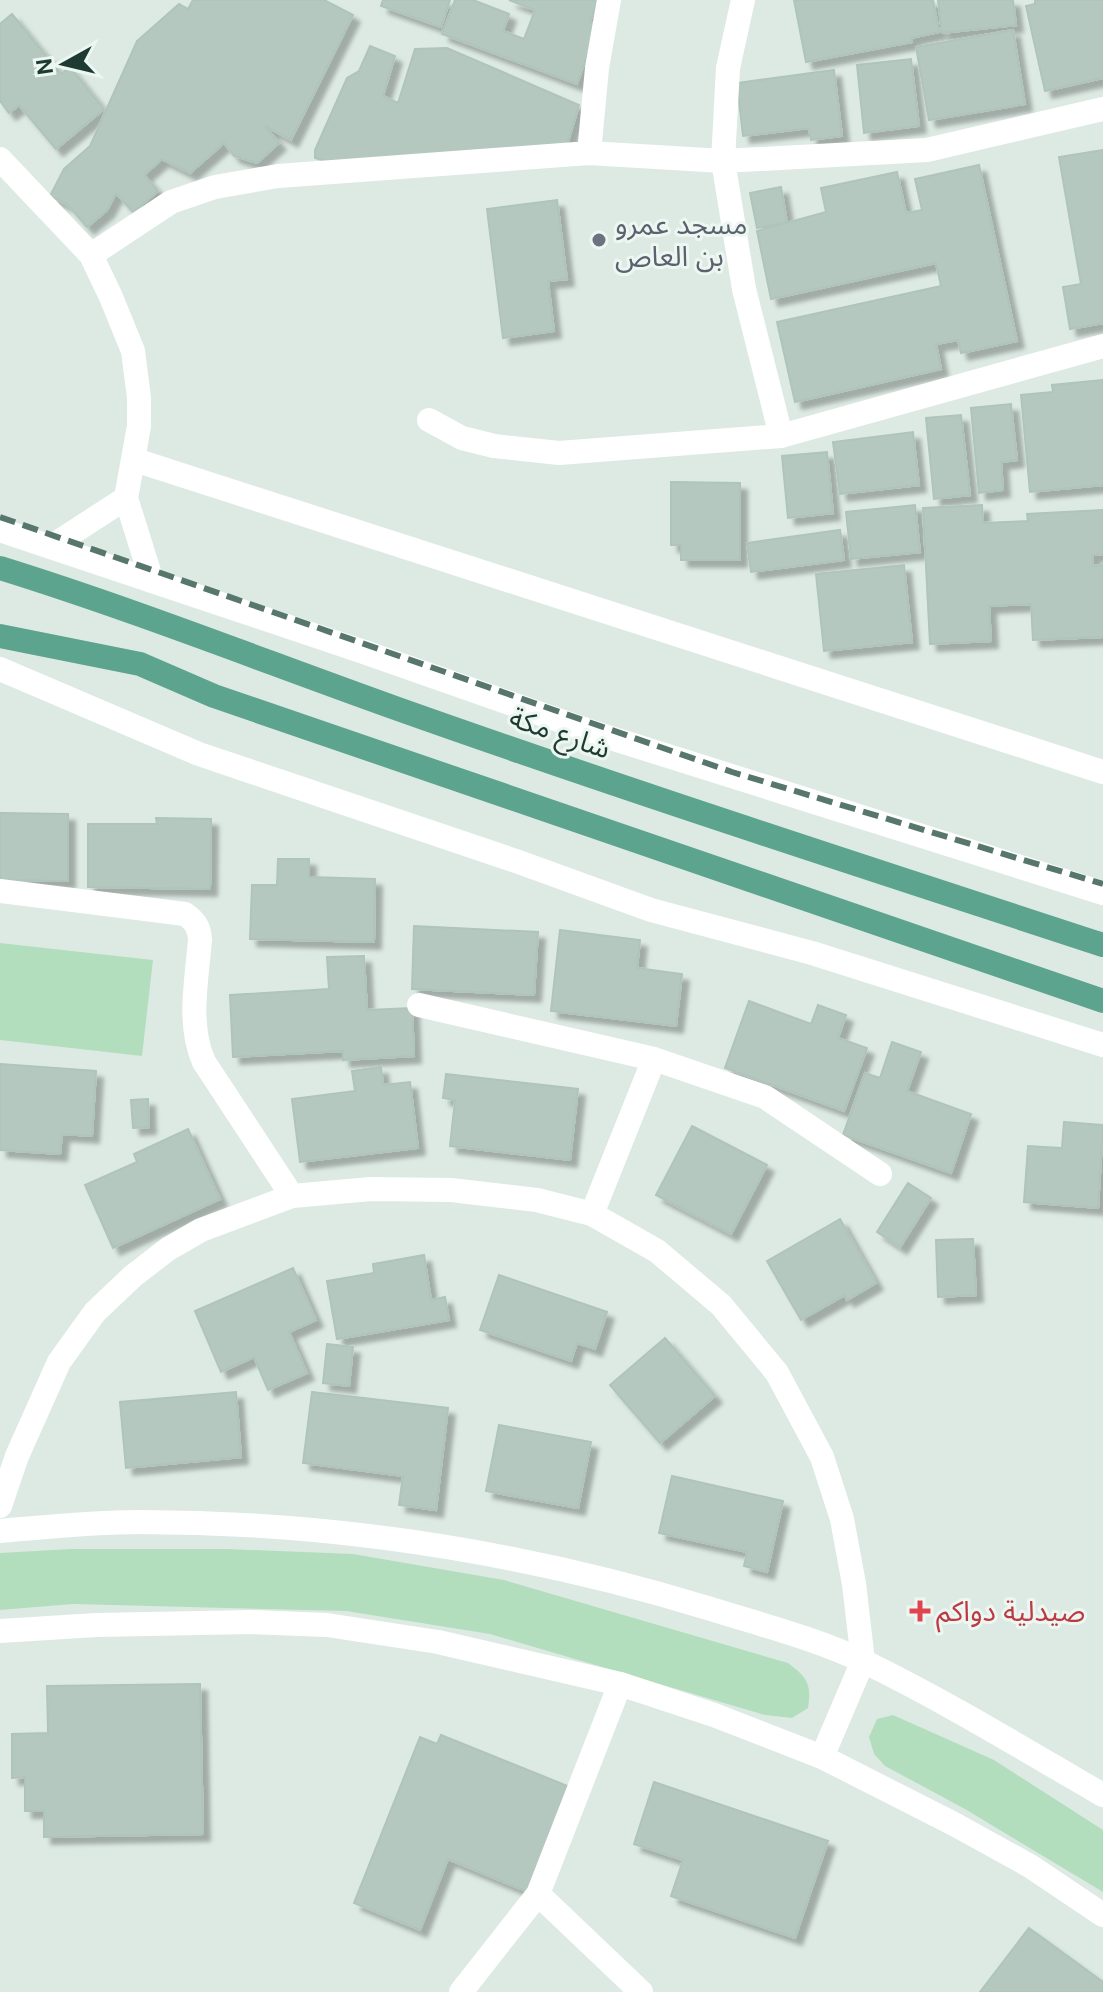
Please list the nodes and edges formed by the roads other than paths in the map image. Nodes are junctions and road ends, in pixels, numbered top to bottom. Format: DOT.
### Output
graph roads {
  1 [pos="609,0"];
  2 [pos="743,0"];
  3 [pos="1103,109"];
  4 [pos="589,153"];
  5 [pos="0,159"];
  6 [pos="723,161"];
  7 [pos="91,255"];
  8 [pos="1103,346"];
  9 [pos="429,420"];
  10 [pos="781,436"];
  11 [pos="135,460"];
  12 [pos="126,498"];
  13 [pos="0,530"];
  14 [pos="52,546"];
  15 [pos="0,568"];
  16 [pos="152,581"];
  17 [pos="0,636"];
  18 [pos="0,669"];
  19 [pos="1103,772"];
  20 [pos="0,891"];
  21 [pos="1103,893"];
  22 [pos="1103,945"];
  23 [pos="1103,1001"];
  24 [pos="419,1005"];
  25 [pos="1103,1045"];
  26 [pos="654,1059"];
  27 [pos="880,1174"];
  28 [pos="292,1196"];
  29 [pos="592,1214"];
  30 [pos="0,1506"];
  31 [pos="0,1531"];
  32 [pos="0,1631"];
  33 [pos="863,1661"];
  34 [pos="620,1684"];
  35 [pos="822,1757"];
  36 [pos="1103,1795"];
  37 [pos="538,1894"];
  38 [pos="1103,1915"];
  39 [pos="461,1992"];
  40 [pos="641,1992"];
  1 -- 4 [label="street"];
  2 -- 6 [label="street"];
  3 -- 6 [label="street"];
  4 -- 6 [label="street"];
  4 -- 7 [label="street"];
  5 -- 7 [label="street"];
  6 -- 10 [label="street"];
  7 -- 11 [label="street"];
  8 -- 10 [label="street"];
  9 -- 10 [label="street"];
  11 -- 12 [label="street"];
  11 -- 19 [label="street"];
  12 -- 14 [label="street"];
  12 -- 16 [label="street"];
  13 -- 14 [label="street"];
  14 -- 16 [label="street"];
  15 -- 22 [label="main road, شارع مكة"];
  16 -- 21 [label="street"];
  17 -- 23 [label="main road"];
  18 -- 25 [label="street"];
  20 -- 28 [label="street"];
  24 -- 26 [label="street"];
  26 -- 27 [label="street"];
  26 -- 29 [label="street"];
  28 -- 29 [label="street"];
  28 -- 30 [label="street"];
  29 -- 33 [label="street"];
  31 -- 33 [label="street"];
  32 -- 34 [label="street"];
  33 -- 35 [label="street"];
  33 -- 36 [label="street"];
  34 -- 35 [label="street"];
  34 -- 37 [label="street"];
  35 -- 38 [label="street"];
  37 -- 39 [label="street"];
  37 -- 40 [label="street"];
}
